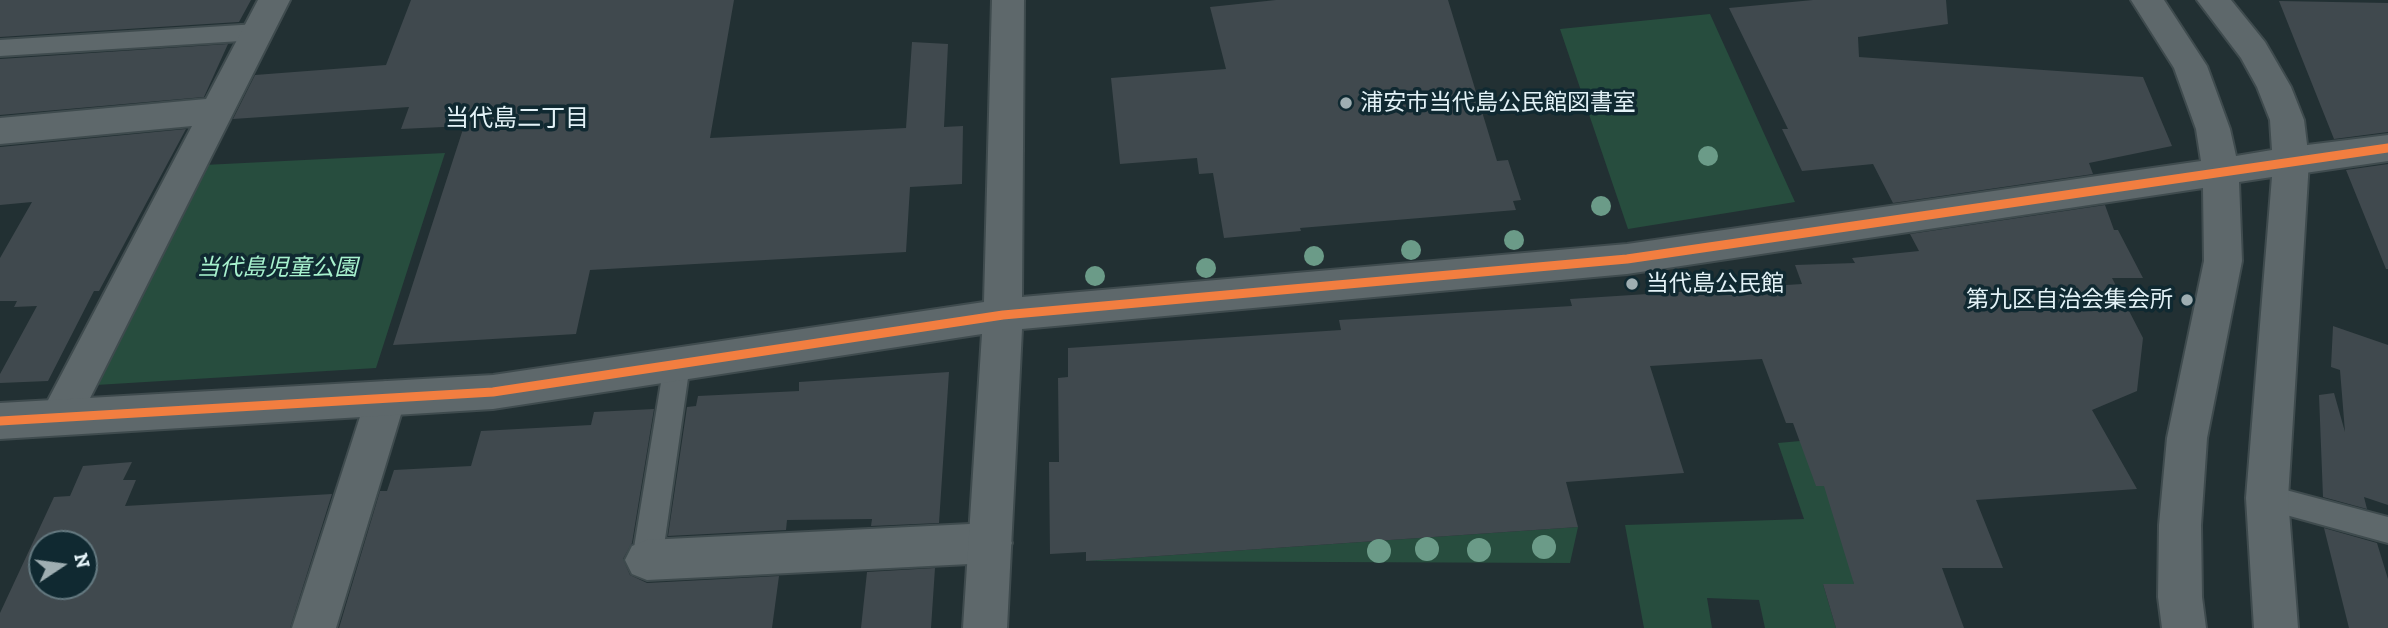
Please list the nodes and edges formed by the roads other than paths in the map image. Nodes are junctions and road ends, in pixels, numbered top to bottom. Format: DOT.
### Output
graph roads {
  1 [pos="274,0"];
  2 [pos="1008,0"];
  3 [pos="2147,0"];
  4 [pos="2213,0"];
  5 [pos="257,32"];
  6 [pos="0,48"];
  7 [pos="217,111"];
  8 [pos="0,131"];
  9 [pos="2388,148"];
  10 [pos="2291,161"];
  11 [pos="2221,171"];
  12 [pos="1003,315"];
  13 [pos="677,364"];
  14 [pos="386,398"];
  15 [pos="60,417"];
  16 [pos="0,421"];
  17 [pos="2267,498"];
  18 [pos="2388,530"];
  19 [pos="990,542"];
  20 [pos="647,559"];
  21 [pos="314,628"];
  22 [pos="985,628"];
  23 [pos="2184,628"];
  24 [pos="2276,628"];
  1 -- 5 [label="street"];
  2 -- 12 [label="street"];
  3 -- 11 [label="street"];
  4 -- 10 [label="street"];
  5 -- 6 [label="lane"];
  5 -- 7 [label="street"];
  7 -- 8 [label="street"];
  7 -- 15 [label="street"];
  9 -- 10 [label="street"];
  10 -- 11 [label="street"];
  10 -- 17 [label="street"];
  11 -- 12 [label="street"];
  11 -- 23 [label="street"];
  12 -- 13 [label="street"];
  12 -- 19 [label="street"];
  13 -- 14 [label="street"];
  13 -- 20 [label="lane"];
  14 -- 15 [label="street"];
  14 -- 21 [label="street"];
  15 -- 16 [label="street"];
  17 -- 18 [label="lane"];
  17 -- 24 [label="street"];
  19 -- 20 [label="street"];
  19 -- 22 [label="street"];
}
